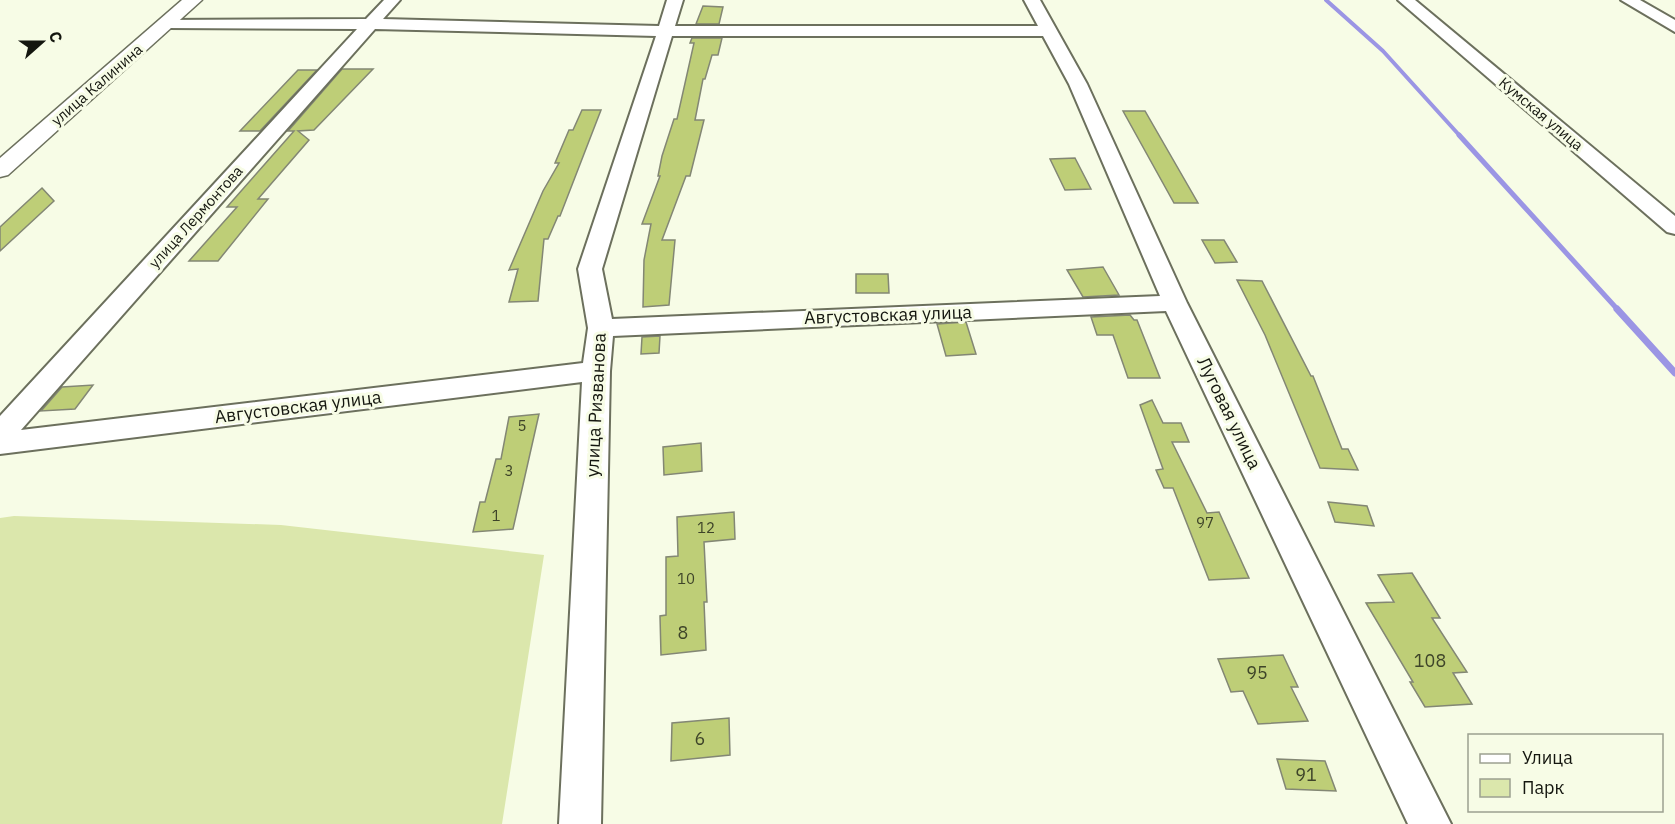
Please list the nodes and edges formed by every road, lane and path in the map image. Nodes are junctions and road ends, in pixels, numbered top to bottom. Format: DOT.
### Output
graph roads {
  1 [pos="194,0"];
  2 [pos="393,0"];
  3 [pos="675,0"];
  4 [pos="1032,0"];
  5 [pos="1406,0"];
  6 [pos="1629,0"];
  7 [pos="168,23"];
  8 [pos="372,24"];
  9 [pos="1675,27"];
  10 [pos="1048,31"];
  11 [pos="665,32"];
  12 [pos="0,170"];
  13 [pos="1675,227"];
  14 [pos="1175,303"];
  15 [pos="601,328"];
  16 [pos="596,371"];
  17 [pos="0,435"];
  18 [pos="0,443"];
  19 [pos="580,824"];
  20 [pos="1430,824"];
  1 -- 7 [label="street, улица Калинина"];
  2 -- 8 [label="street, улица Лермонтова"];
  3 -- 11 [label="street, улица Ризванова"];
  4 -- 10 [label="street, Луговая улица"];
  5 -- 13 [label="street, Кумская улица"];
  6 -- 9 [label="street"];
  7 -- 8 [label="street"];
  7 -- 12 [label="street, улица Калинина"];
  8 -- 11 [label="street"];
  8 -- 17 [label="street, улица Лермонтова"];
  10 -- 11 [label="street"];
  10 -- 14 [label="street, Луговая улица"];
  11 -- 15 [label="street, улица Ризванова"];
  14 -- 15 [label="street, Августовская улица"];
  14 -- 20 [label="street, Луговая улица"];
  15 -- 16 [label="street, улица Ризванова"];
  16 -- 18 [label="street, Августовская улица"];
  16 -- 19 [label="street, улица Ризванова"];
}
